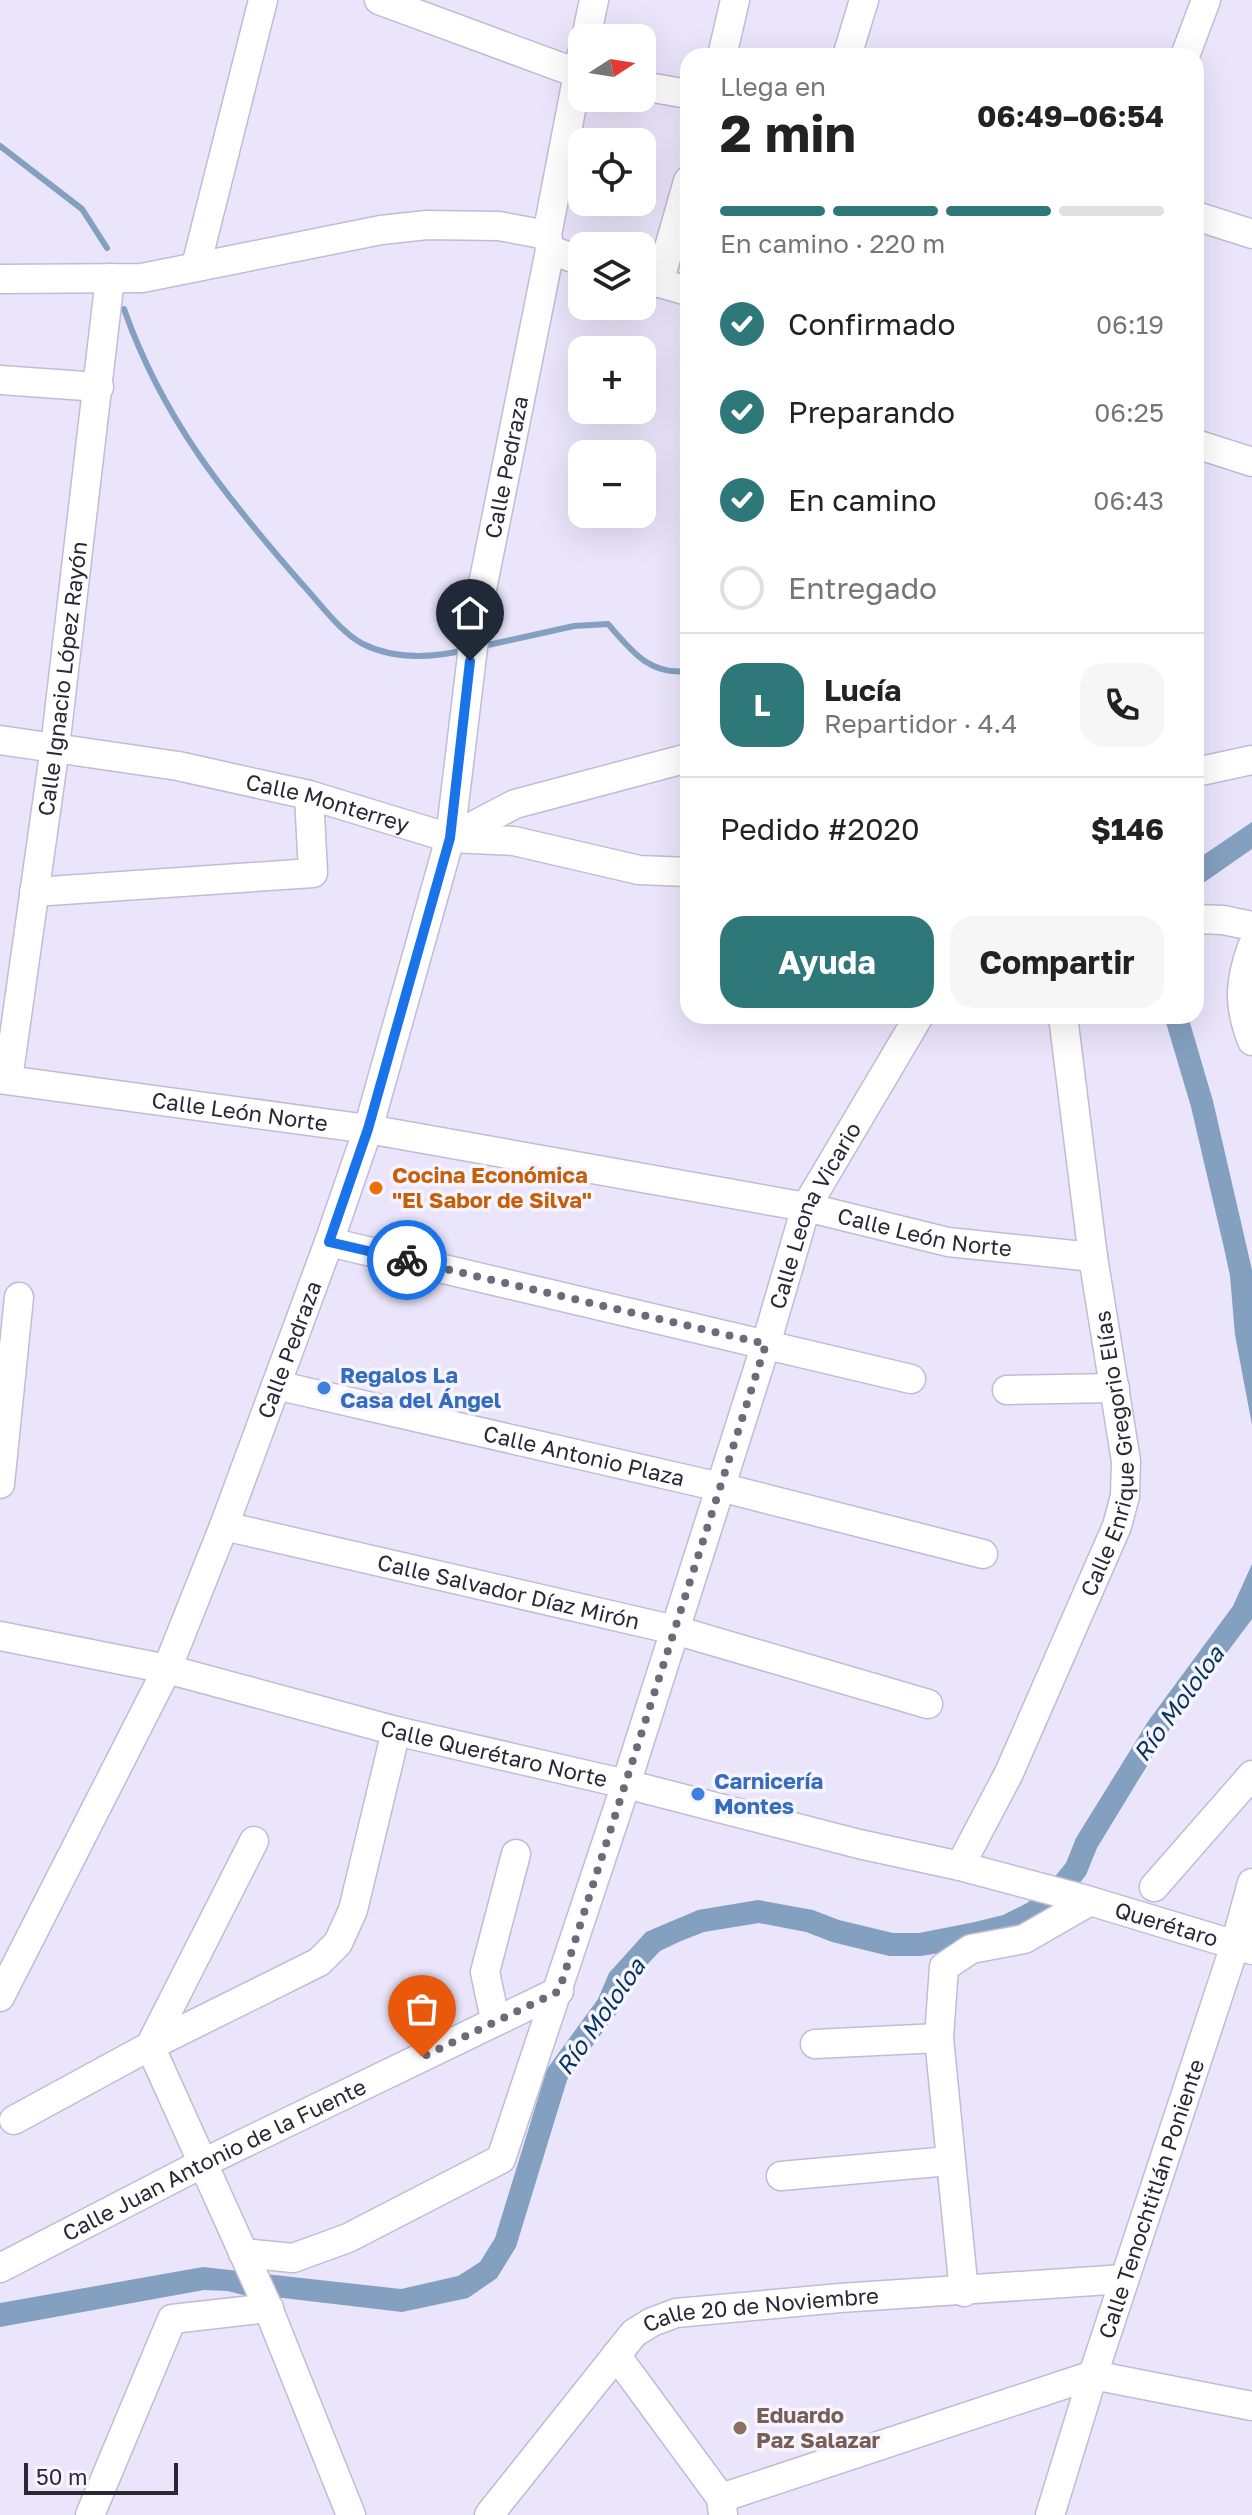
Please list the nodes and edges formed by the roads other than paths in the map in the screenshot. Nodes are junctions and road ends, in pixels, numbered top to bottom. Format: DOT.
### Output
graph roads {
  1 [pos="263,0"];
  2 [pos="379,0"];
  3 [pos="594,0"];
  4 [pos="735,0"];
  5 [pos="864,0"];
  6 [pos="1206,0"];
  7 [pos="589,24"];
  8 [pos="724,48"];
  9 [pos="849,48"];
  10 [pos="1188,48"];
  11 [pos="568,64"];
  12 [pos="656,88"];
  13 [pos="680,93"];
  14 [pos="572,112"];
  15 [pos="680,202"];
  16 [pos="1204,219"];
  17 [pos="1252,234"];
  18 [pos="549,242"];
  19 [pos="568,253"];
  20 [pos="656,265"];
  21 [pos="196,266"];
  22 [pos="0,279"];
  23 [pos="656,283"];
  24 [pos="680,289"];
  25 [pos="109,292"];
  26 [pos="100,376"];
  27 [pos="0,380"];
  28 [pos="1204,447"];
  29 [pos="1252,462"];
  30 [pos="0,740"];
  31 [pos="55,747"];
  32 [pos="680,760"];
  33 [pos="1252,760"];
  34 [pos="1204,770"];
  35 [pos="309,795"];
  36 [pos="450,838"];
  37 [pos="680,872"];
  38 [pos="34,892"];
  39 [pos="1210,920"];
  40 [pos="1252,926"];
  41 [pos="1252,947"];
  42 [pos="914,1024"];
  43 [pos="1064,1024"];
  44 [pos="1252,1041"];
  45 [pos="4,1079"];
  46 [pos="368,1129"];
  47 [pos="806,1207"];
  48 [pos="329,1242"];
  49 [pos="1093,1257"];
  50 [pos="19,1297"];
  51 [pos="766,1344"];
  52 [pos="6,1360"];
  53 [pos="911,1379"];
  54 [pos="276,1385"];
  55 [pos="1115,1388"];
  56 [pos="1007,1390"];
  57 [pos="2,1450"];
  58 [pos="0,1484"];
  59 [pos="720,1487"];
  60 [pos="224,1526"];
  61 [pos="983,1554"];
  62 [pos="675,1630"];
  63 [pos="0,1636"];
  64 [pos="167,1669"];
  65 [pos="928,1704"];
  66 [pos="396,1731"];
  67 [pos="1252,1775"];
  68 [pos="626,1784"];
  69 [pos="254,1841"];
  70 [pos="516,1854"];
  71 [pos="960,1866"];
  72 [pos="1252,1883"];
  73 [pos="1154,1887"];
  74 [pos="1085,1900"];
  75 [pos="1244,1947"];
  76 [pos="559,1991"];
  77 [pos="0,1997"];
  78 [pos="504,2017"];
  79 [pos="939,2038"];
  80 [pos="815,2044"];
  81 [pos="150,2046"];
  82 [pos="14,2120"];
  83 [pos="949,2161"];
  84 [pos="201,2164"];
  85 [pos="781,2176"];
  86 [pos="244,2256"];
  87 [pos="0,2268"];
  88 [pos="1124,2279"];
  89 [pos="964,2292"];
  90 [pos="268,2306"];
  91 [pos="616,2355"];
  92 [pos="1093,2375"];
  93 [pos="1252,2406"];
  94 [pos="722,2507"];
  95 [pos="90,2515"];
  96 [pos="351,2515"];
  97 [pos="489,2515"];
  98 [pos="1050,2515"];
  1 -- 21 [label="street"];
  2 -- 11 [label="street"];
  3 -- 7 [label="street"];
  4 -- 8 [label="street"];
  5 -- 9 [label="street"];
  6 -- 10 [label="street"];
  12 -- 13 [label="street"];
  14 -- 18 [label="street, Calle Pedraza"];
  15 -- 20 [label="street"];
  16 -- 17 [label="street"];
  18 -- 19 [label="street"];
  18 -- 21 [label="street"];
  18 -- 36 [label="street, Calle Pedraza"];
  21 -- 25 [label="street"];
  22 -- 25 [label="street"];
  23 -- 24 [label="street"];
  25 -- 26 [label="street, Calle Ignacio López Rayón"];
  26 -- 27 [label="street"];
  26 -- 31 [label="street, Calle Ignacio López Rayón"];
  28 -- 29 [label="street"];
  30 -- 31 [label="street, Calle Monterrey"];
  31 -- 35 [label="street, Calle Monterrey"];
  31 -- 38 [label="street, Calle Ignacio López Rayón"];
  32 -- 36 [label="street"];
  33 -- 34 [label="street"];
  35 -- 36 [label="street, Calle Monterrey"];
  35 -- 38 [label="street"];
  36 -- 37 [label="street, Calle Monterrey"];
  36 -- 46 [label="street, Calle Pedraza"];
  38 -- 45 [label="street, Calle Ignacio López Rayón"];
  39 -- 40 [label="street"];
  41 -- 44 [label="street"];
  42 -- 47 [label="street, Calle Leona Vicario"];
  43 -- 49 [label="street, Calle Enrique Gregorio Elías"];
  45 -- 46 [label="street, Calle León Norte"];
  46 -- 47 [label="street, Calle León Norte"];
  46 -- 48 [label="street, Calle Pedraza"];
  47 -- 49 [label="street, Calle León Norte"];
  47 -- 51 [label="street, Calle Leona Vicario"];
  48 -- 51 [label="street"];
  48 -- 54 [label="street, Calle Pedraza"];
  49 -- 55 [label="street, Calle Enrique Gregorio Elías"];
  50 -- 52 [label="street"];
  51 -- 53 [label="street"];
  51 -- 59 [label="street, Calle Leona Vicario"];
  52 -- 57 [label="street"];
  54 -- 59 [label="street, Calle Antonio Plaza"];
  54 -- 60 [label="street, Calle Pedraza"];
  55 -- 56 [label="street"];
  55 -- 71 [label="street, Calle Enrique Gregorio Elías"];
  57 -- 58 [label="street"];
  59 -- 61 [label="street, Calle Antonio Plaza"];
  59 -- 62 [label="street, Calle Leona Vicario"];
  60 -- 62 [label="street, Calle Salvador Díaz Mirón"];
  60 -- 64 [label="street, Calle Pedraza"];
  62 -- 65 [label="street, Calle Salvador Díaz Mirón"];
  62 -- 68 [label="street, Calle Leona Vicario"];
  63 -- 64 [label="street, Calle Querétaro Norte"];
  64 -- 66 [label="street, Calle Querétaro Norte"];
  64 -- 77 [label="street, Calle Pedraza"];
  66 -- 68 [label="street, Calle Querétaro Norte"];
  66 -- 81 [label="street"];
  67 -- 73 [label="street"];
  68 -- 71 [label="street, Calle Querétaro Norte"];
  68 -- 76 [label="street, Calle Leona Vicario"];
  69 -- 81 [label="street"];
  70 -- 78 [label="street"];
  71 -- 74 [label="street, Calle Querétaro Norte"];
  72 -- 75 [label="street, Calle Tenochtitlán Poniente"];
  74 -- 75 [label="street, Querétaro"];
  74 -- 79 [label="street"];
  75 -- 88 [label="street, Calle Tenochtitlán Poniente"];
  76 -- 78 [label="street, Calle Juan Antonio de la Fuente"];
  76 -- 86 [label="street, Calle Leona Vicario"];
  78 -- 84 [label="street, Calle Juan Antonio de la Fuente"];
  79 -- 80 [label="street"];
  79 -- 83 [label="street"];
  81 -- 82 [label="street"];
  81 -- 84 [label="street"];
  83 -- 85 [label="street"];
  83 -- 89 [label="street"];
  84 -- 86 [label="street"];
  84 -- 87 [label="street, Calle Juan Antonio de la Fuente"];
  86 -- 90 [label="street"];
  88 -- 89 [label="street, Calle 20 de Noviembre"];
  88 -- 92 [label="street, Calle Tenochtitlán Poniente"];
  89 -- 91 [label="street, Calle 20 de Noviembre"];
  90 -- 95 [label="street"];
  90 -- 96 [label="street"];
  91 -- 94 [label="street"];
  91 -- 97 [label="street, Calle 20 de Noviembre"];
  92 -- 93 [label="street"];
  92 -- 94 [label="street"];
  92 -- 98 [label="street, Calle Tenochtitlán Poniente"];
}
